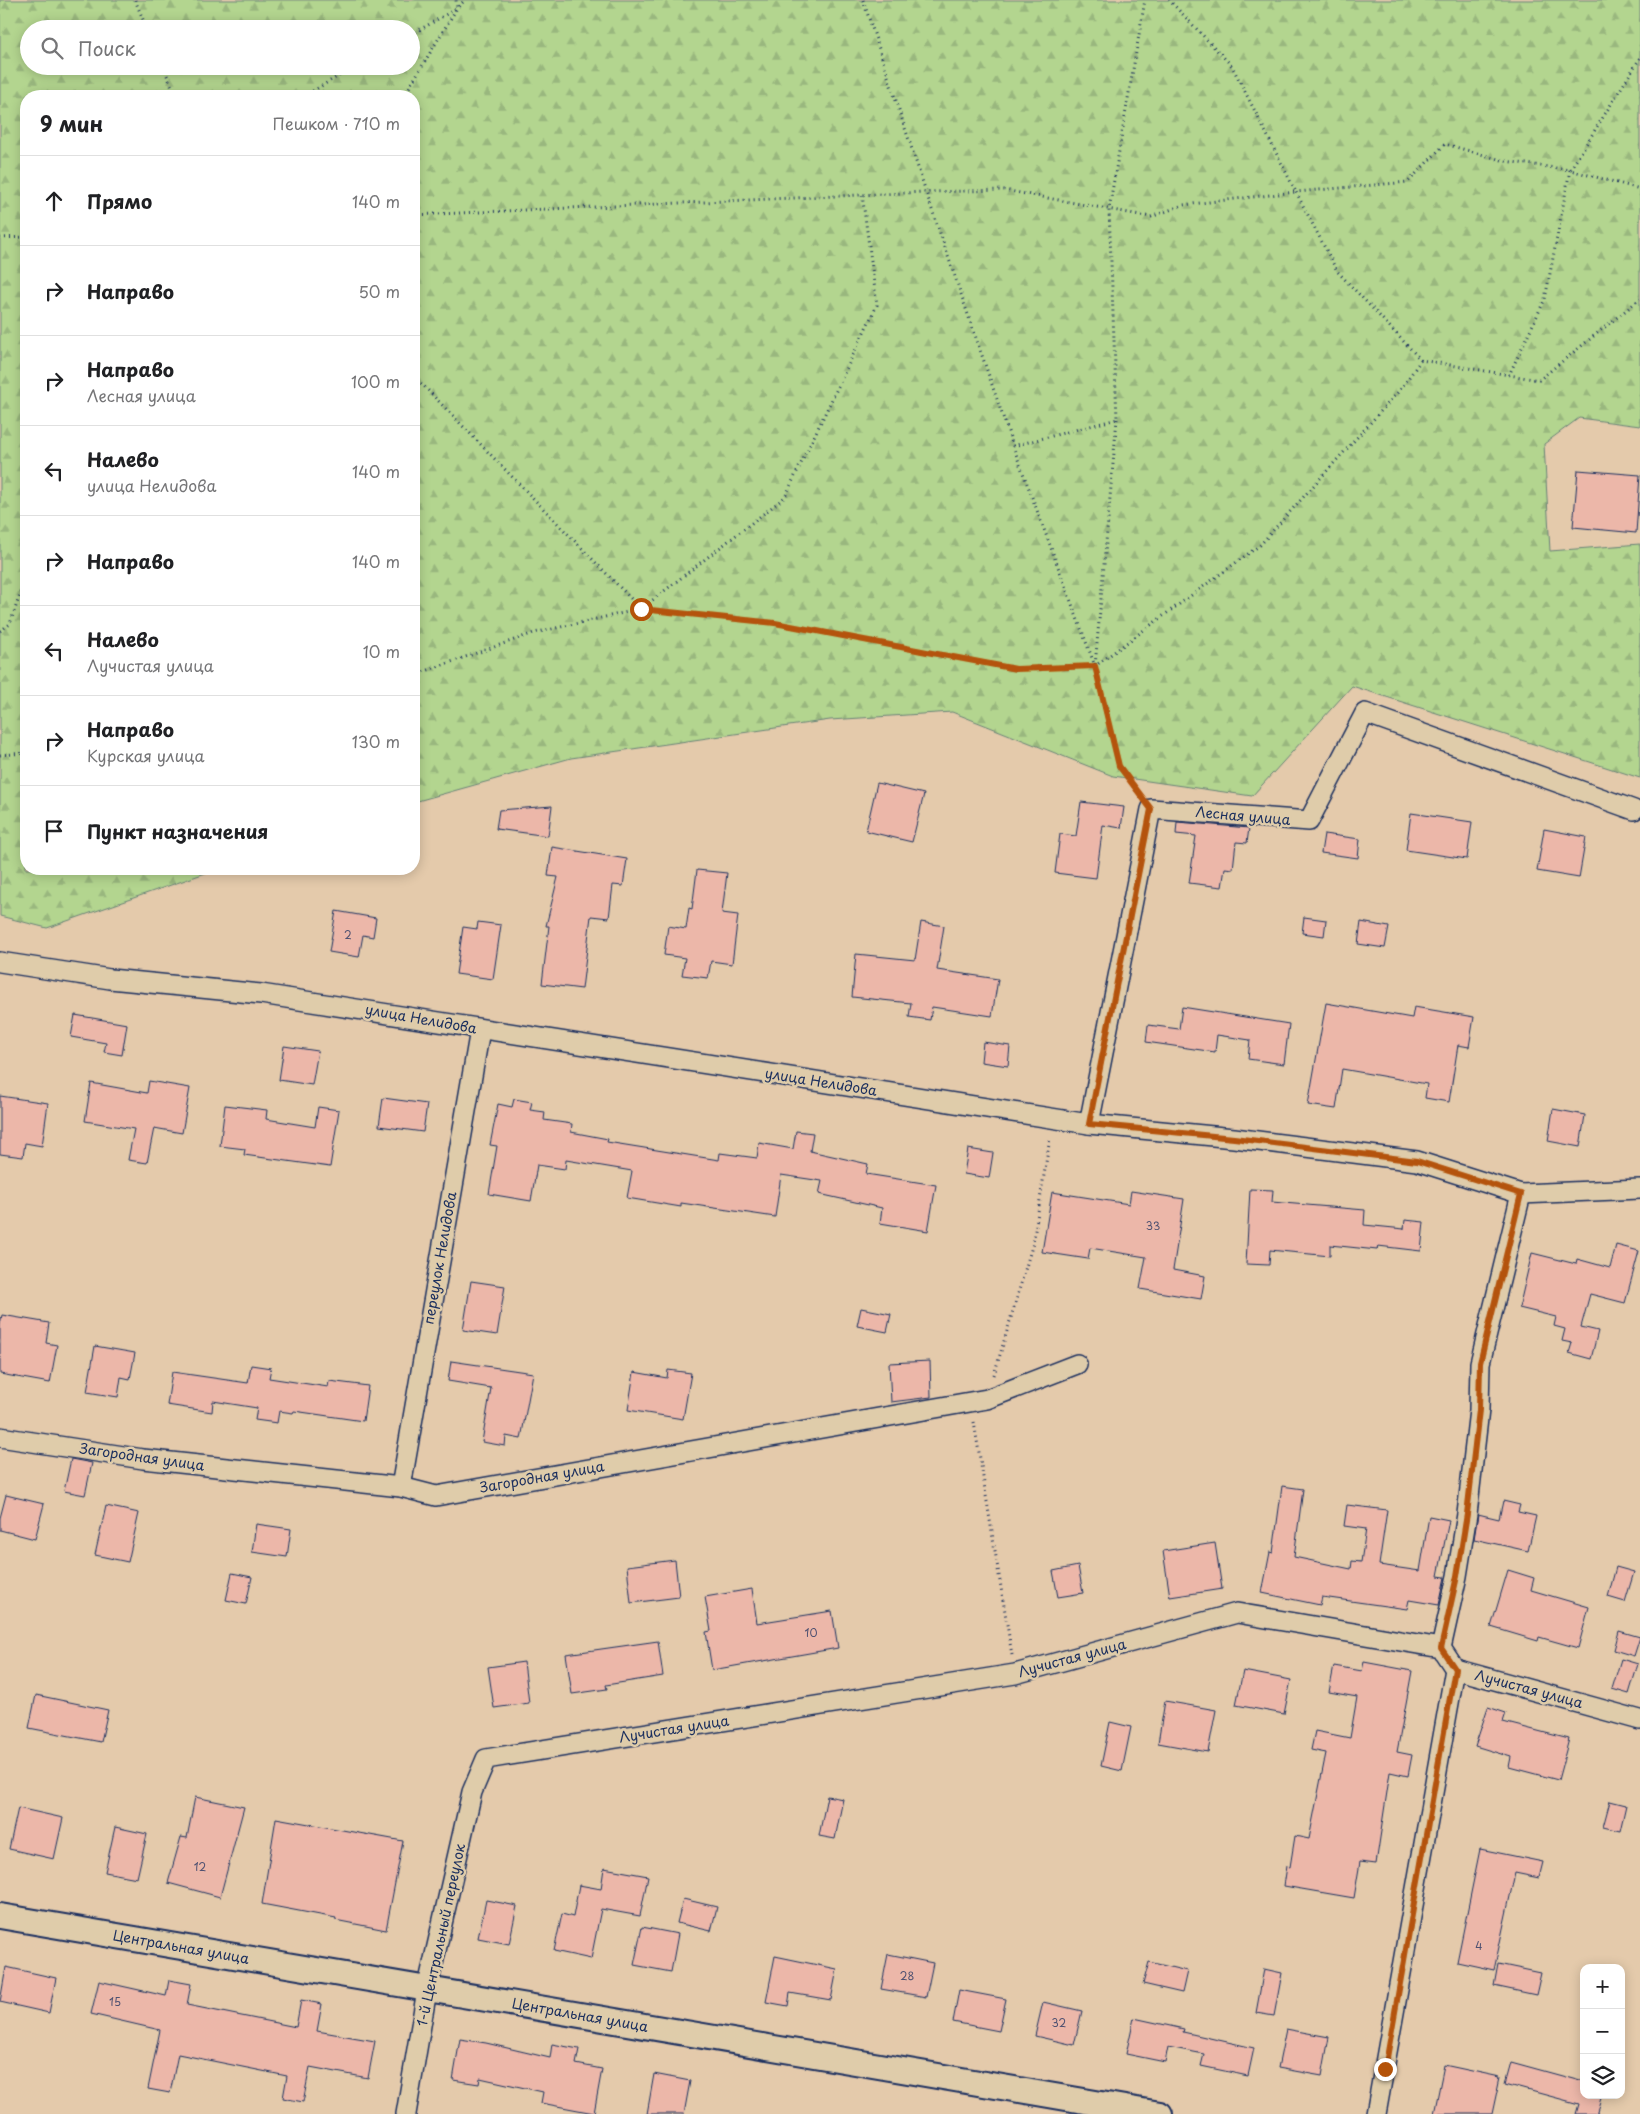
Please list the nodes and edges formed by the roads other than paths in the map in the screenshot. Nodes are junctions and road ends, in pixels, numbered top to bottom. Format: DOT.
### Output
graph roads {
  1 [pos="1634,810"];
  2 [pos="0,962"];
  3 [pos="480,1030"];
  4 [pos="1089,1124"];
  5 [pos="1640,1189"];
  6 [pos="1521,1194"];
  7 [pos="1077,1364"];
  8 [pos="0,1437"];
  9 [pos="400,1487"];
  10 [pos="1441,1648"];
  11 [pos="1455,1669"];
  12 [pos="1640,1720"];
  13 [pos="486,1759"];
  14 [pos="0,1916"];
  15 [pos="427,1990"];
  16 [pos="406,2114"];
  17 [pos="1160,2114"];
  18 [pos="1376,2114"];
  1 -- 4 [label="street, Лесная улица"];
  2 -- 3 [label="street, улица Нелидова"];
  3 -- 4 [label="street, улица Нелидова"];
  3 -- 9 [label="street, переулок Нелидова"];
  4 -- 6 [label="street, улица Нелидова"];
  5 -- 6 [label="street, улица Нелидова"];
  6 -- 10 [label="street"];
  7 -- 9 [label="street, Загородная улица"];
  8 -- 9 [label="street, Загородная улица"];
  10 -- 11 [label="street"];
  10 -- 13 [label="street, Лучистая улица"];
  11 -- 12 [label="street, Лучистая улица"];
  11 -- 18 [label="street"];
  13 -- 15 [label="street, 1-й Центральный переулок"];
  14 -- 15 [label="street, Центральная улица"];
  15 -- 16 [label="street, 1-й Центральный переулок"];
  15 -- 17 [label="street, Центральная улица"];
}
